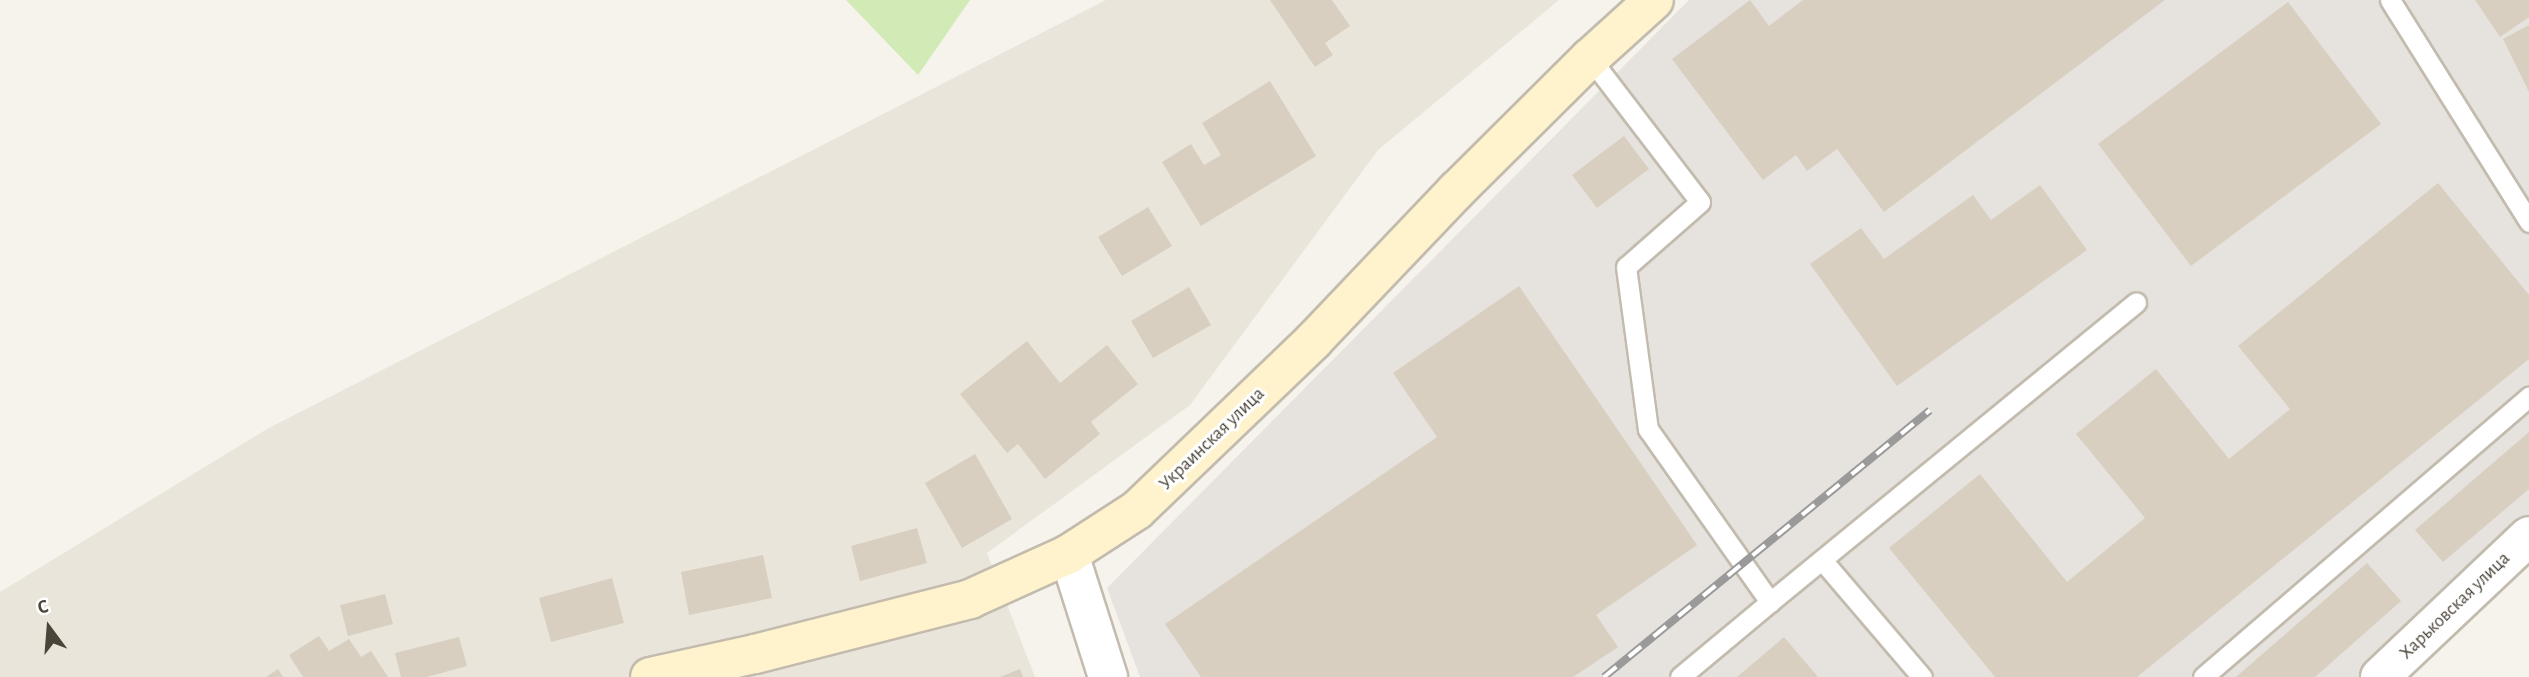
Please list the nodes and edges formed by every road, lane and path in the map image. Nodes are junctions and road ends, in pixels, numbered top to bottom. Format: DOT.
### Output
graph roads {
  1 [pos="1654,0"];
  2 [pos="2390,0"];
  3 [pos="1590,58"];
  4 [pos="2529,222"];
  5 [pos="2136,302"];
  6 [pos="2529,397"];
  7 [pos="2529,536"];
  8 [pos="1069,554"];
  9 [pos="1822,560"];
  10 [pos="1770,602"];
  11 [pos="650,677"];
  12 [pos="1108,677"];
  13 [pos="1681,677"];
  14 [pos="1922,677"];
  15 [pos="2203,677"];
  16 [pos="2380,677"];
  1 -- 3 [label="street, Украинская улица"];
  2 -- 4 [label="lane"];
  3 -- 8 [label="street, Украинская улица"];
  3 -- 10 [label="lane"];
  5 -- 9 [label="lane"];
  6 -- 15 [label="lane"];
  7 -- 16 [label="street, Харьковская улица"];
  8 -- 11 [label="street, Украинская улица"];
  8 -- 12 [label="street"];
  9 -- 10 [label="lane"];
  9 -- 14 [label="lane"];
  10 -- 13 [label="lane"];
}
